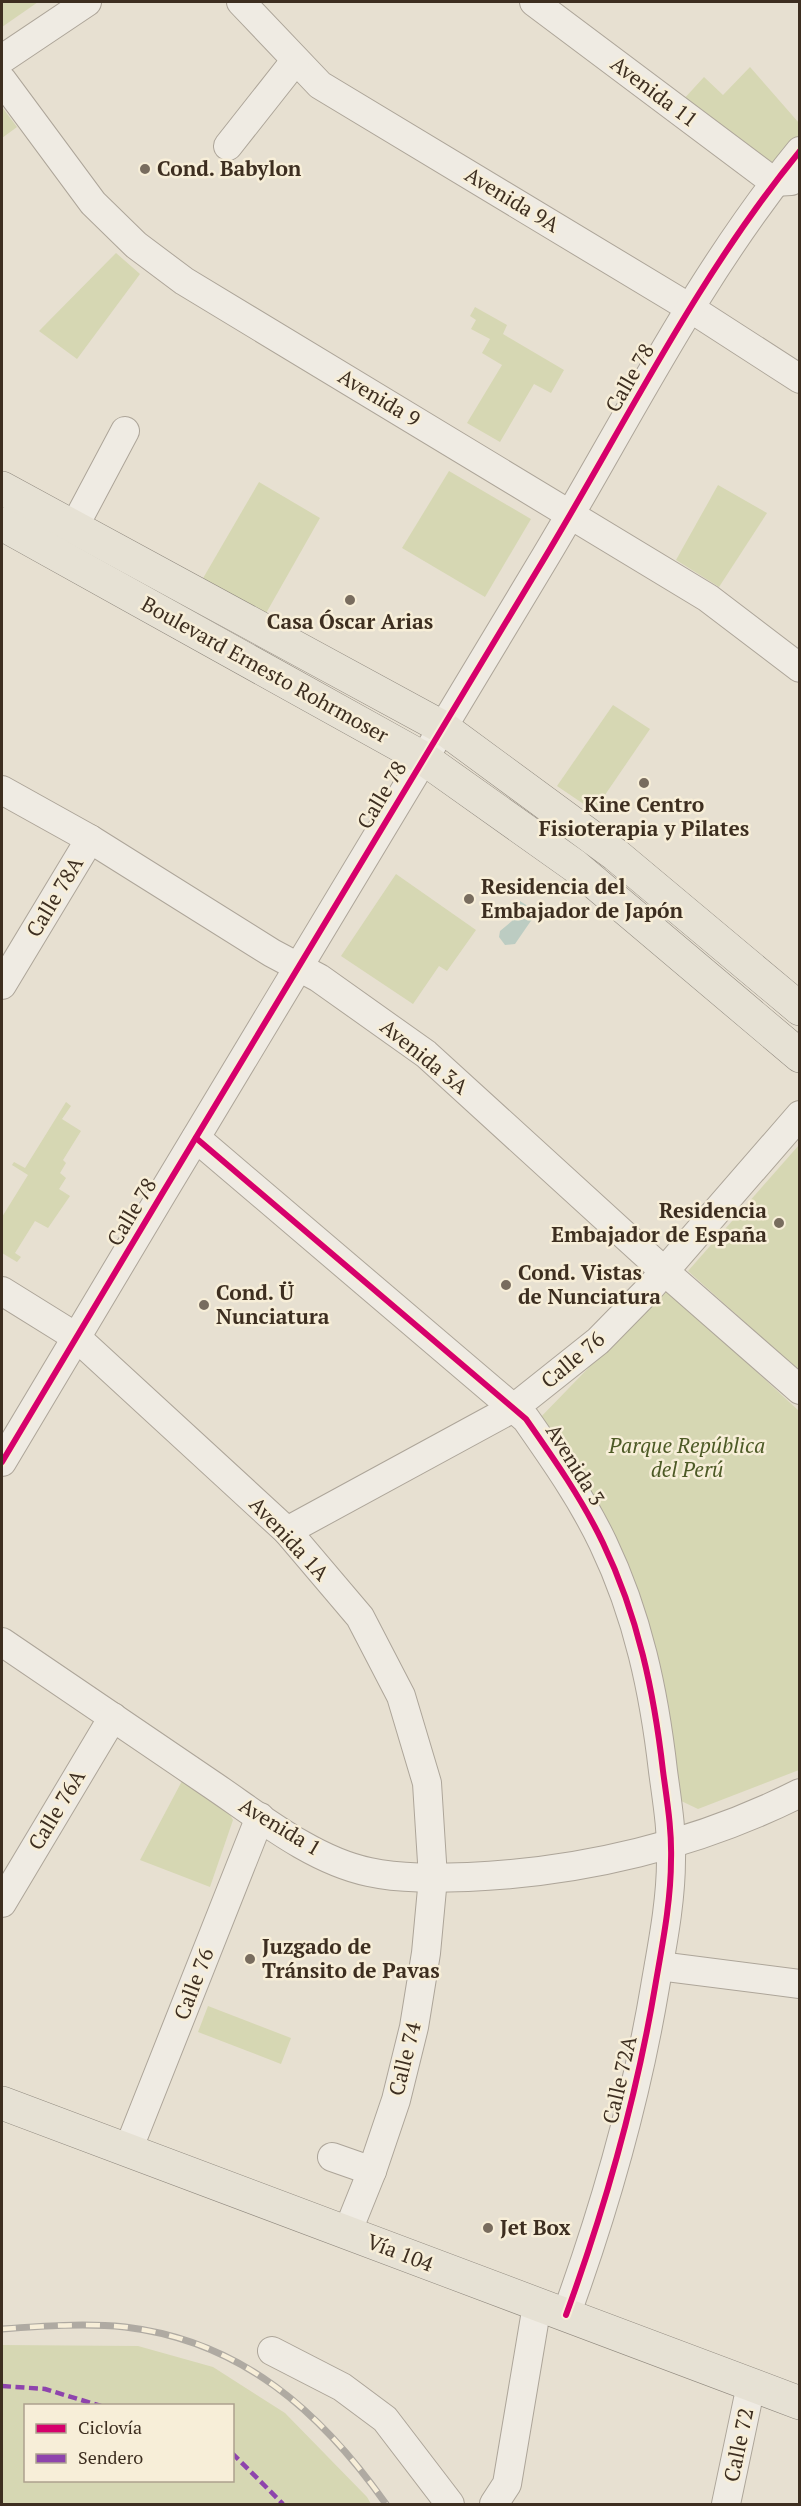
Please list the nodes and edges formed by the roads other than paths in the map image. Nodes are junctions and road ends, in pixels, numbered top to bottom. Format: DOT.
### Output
graph roads {
  1 [pos="87,2"];
  2 [pos="241,2"];
  3 [pos="534,2"];
  4 [pos="2,59"];
  5 [pos="295,61"];
  6 [pos="2,80"];
  7 [pos="228,146"];
  8 [pos="800,151"];
  9 [pos="787,181"];
  10 [pos="690,308"];
  11 [pos="800,379"];
  12 [pos="125,431"];
  13 [pos="2,488"];
  14 [pos="571,515"];
  15 [pos="2,524"];
  16 [pos="74,527"];
  17 [pos="800,668"];
  18 [pos="442,727"];
  19 [pos="423,758"];
  20 [pos="2,790"];
  21 [pos="90,839"];
  22 [pos="298,967"];
  23 [pos="2,985"];
  24 [pos="800,1009"];
  25 [pos="800,1056"];
  26 [pos="800,1115"];
  27 [pos="196,1138"];
  28 [pos="664,1271"];
  29 [pos="2,1291"];
  30 [pos="76,1337"];
  31 [pos="800,1390"];
  32 [pos="514,1407"];
  33 [pos="2,1462"];
  34 [pos="287,1531"];
  35 [pos="2,1642"];
  36 [pos="113,1717"];
  37 [pos="800,1793"];
  38 [pos="260,1817"];
  39 [pos="671,1844"];
  40 [pos="433,1878"];
  41 [pos="2,1903"];
  42 [pos="659,1966"];
  43 [pos="800,1984"];
  44 [pos="2,2103"];
  45 [pos="128,2150"];
  46 [pos="332,2157"];
  47 [pos="372,2171"];
  48 [pos="347,2233"];
  49 [pos="552,2310"];
  50 [pos="272,2351"];
  51 [pos="751,2385"];
  52 [pos="800,2403"];
  53 [pos="450,2505"];
  54 [pos="494,2505"];
  55 [pos="726,2505"];
  1 -- 4 [label="street"];
  2 -- 5 [label="street, Avenida 9A"];
  3 -- 9 [label="street, Avenida 11"];
  5 -- 7 [label="street"];
  5 -- 10 [label="street, Avenida 9A"];
  6 -- 14 [label="street, Avenida 9"];
  8 -- 9 [label="street, Calle 78"];
  9 -- 10 [label="street, Calle 78"];
  10 -- 11 [label="street, Avenida 9A"];
  10 -- 14 [label="street, Calle 78"];
  12 -- 16 [label="street"];
  13 -- 16 [label="main road, Boulevard Ernesto Rohrmoser"];
  14 -- 17 [label="street, Avenida 9"];
  14 -- 18 [label="street, Calle 78"];
  15 -- 19 [label="main road, Boulevard Ernesto Rohrmoser"];
  16 -- 18 [label="main road, Boulevard Ernesto Rohrmoser"];
  18 -- 19 [label="street, Calle 78"];
  18 -- 24 [label="main road, Boulevard Ernesto Rohrmoser"];
  19 -- 22 [label="street, Calle 78"];
  19 -- 25 [label="main road, Boulevard Ernesto Rohrmoser"];
  20 -- 21 [label="street, Avenida 3A"];
  21 -- 22 [label="street, Avenida 3A"];
  21 -- 23 [label="street, Calle 78A"];
  22 -- 27 [label="street, Calle 78"];
  22 -- 28 [label="street, Avenida 3A"];
  26 -- 28 [label="street, Calle 76"];
  27 -- 30 [label="street, Calle 78"];
  27 -- 32 [label="street, Avenida 3"];
  28 -- 31 [label="street, Avenida 3A"];
  28 -- 32 [label="street, Calle 76"];
  29 -- 30 [label="street, Avenida 1A"];
  30 -- 33 [label="street, Calle 78"];
  30 -- 34 [label="street, Avenida 1A"];
  32 -- 34 [label="street, Calle 76"];
  32 -- 39 [label="street, Avenida 3"];
  34 -- 40 [label="street, Avenida 1A"];
  35 -- 36 [label="street, Avenida 1"];
  36 -- 38 [label="street, Avenida 1"];
  36 -- 41 [label="street, Calle 76A"];
  37 -- 39 [label="street, Avenida 1"];
  38 -- 40 [label="street, Avenida 1"];
  38 -- 45 [label="street, Calle 76"];
  39 -- 40 [label="street, Avenida 1"];
  39 -- 42 [label="street, Calle 72A"];
  40 -- 47 [label="street, Calle 74"];
  42 -- 43 [label="street"];
  42 -- 49 [label="street, Calle 72A"];
  44 -- 45 [label="main road, Vía 104"];
  45 -- 48 [label="main road, Vía 104"];
  46 -- 47 [label="street"];
  47 -- 48 [label="street, Calle 74"];
  48 -- 49 [label="main road, Vía 104"];
  49 -- 51 [label="main road, Vía 104"];
  49 -- 54 [label="street, Calle 72A"];
  50 -- 53 [label="street"];
  51 -- 52 [label="main road, Vía 104"];
  51 -- 55 [label="street, Calle 72"];
}
